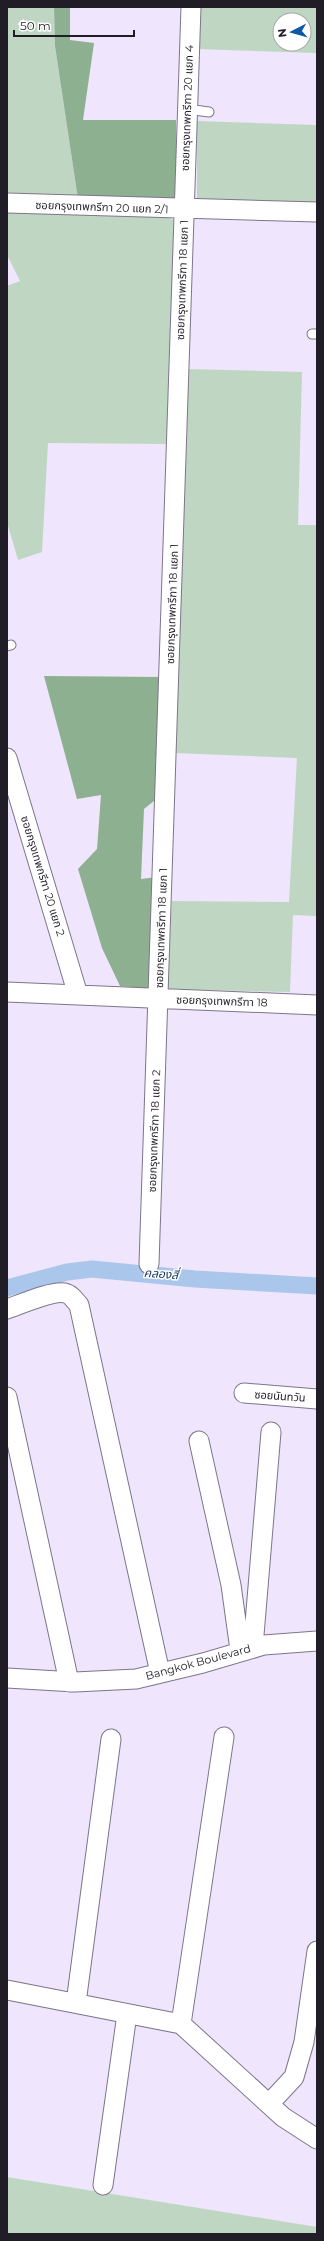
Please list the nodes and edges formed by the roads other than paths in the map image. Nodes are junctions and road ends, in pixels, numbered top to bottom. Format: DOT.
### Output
graph roads {
  1 [pos="191,7"];
  2 [pos="187,109"];
  3 [pos="209,112"];
  4 [pos="7,203"];
  5 [pos="184,210"];
  6 [pos="317,212"];
  7 [pos="7,758"];
  8 [pos="7,992"];
  9 [pos="78,995"];
  10 [pos="159,998"];
  11 [pos="317,1005"];
  12 [pos="149,1264"];
  13 [pos="7,1308"];
  14 [pos="244,1393"];
  15 [pos="7,1397"];
  16 [pos="317,1399"];
  17 [pos="271,1432"];
  18 [pos="199,1441"];
  19 [pos="317,1641"];
  20 [pos="247,1649"];
  21 [pos="160,1673"];
  22 [pos="7,1678"];
  23 [pos="69,1682"];
  24 [pos="224,1737"];
  25 [pos="111,1739"];
  26 [pos="317,1951"];
  27 [pos="8,1994"];
  28 [pos="76,2004"];
  29 [pos="127,2014"];
  30 [pos="181,2024"];
  31 [pos="269,2104"];
  32 [pos="317,2139"];
  33 [pos="103,2184"];
  1 -- 2 [label="street, ซอยกรุงเทพกรีฑา 20 แยก 4"];
  2 -- 3 [label="lane"];
  2 -- 5 [label="street, ซอยกรุงเทพกรีฑา 20 แยก 4"];
  4 -- 5 [label="street, ซอยกรุงเทพกรีฑา 20 แยก 2/1"];
  5 -- 6 [label="street, ซอยกรุงเทพกรีฑา 20 แยก 2/1"];
  5 -- 10 [label="street, ซอยกรุงเทพกรีฑา 18 แยก 1"];
  7 -- 9 [label="street, ซอยกรุงเทพกรีฑา 20 แยก 2"];
  8 -- 9 [label="street, ซอยกรุงเทพกรีฑา 18"];
  9 -- 10 [label="street, ซอยกรุงเทพกรีฑา 18"];
  10 -- 11 [label="street, ซอยกรุงเทพกรีฑา 18"];
  10 -- 12 [label="street, ซอยกรุงเทพกรีฑา 18 แยก 2"];
  13 -- 21 [label="street"];
  14 -- 16 [label="street, ซอยนันทวัน"];
  15 -- 23 [label="street"];
  17 -- 20 [label="street"];
  18 -- 20 [label="street"];
  19 -- 20 [label="street, Bangkok Boulevard"];
  20 -- 21 [label="street, Bangkok Boulevard"];
  21 -- 23 [label="street, Bangkok Boulevard"];
  22 -- 23 [label="street, Bangkok Boulevard"];
  24 -- 30 [label="street"];
  25 -- 28 [label="street"];
  26 -- 31 [label="street"];
  27 -- 28 [label="street"];
  28 -- 29 [label="street"];
  29 -- 30 [label="street"];
  29 -- 33 [label="street"];
  30 -- 31 [label="street"];
  31 -- 32 [label="street"];
}
